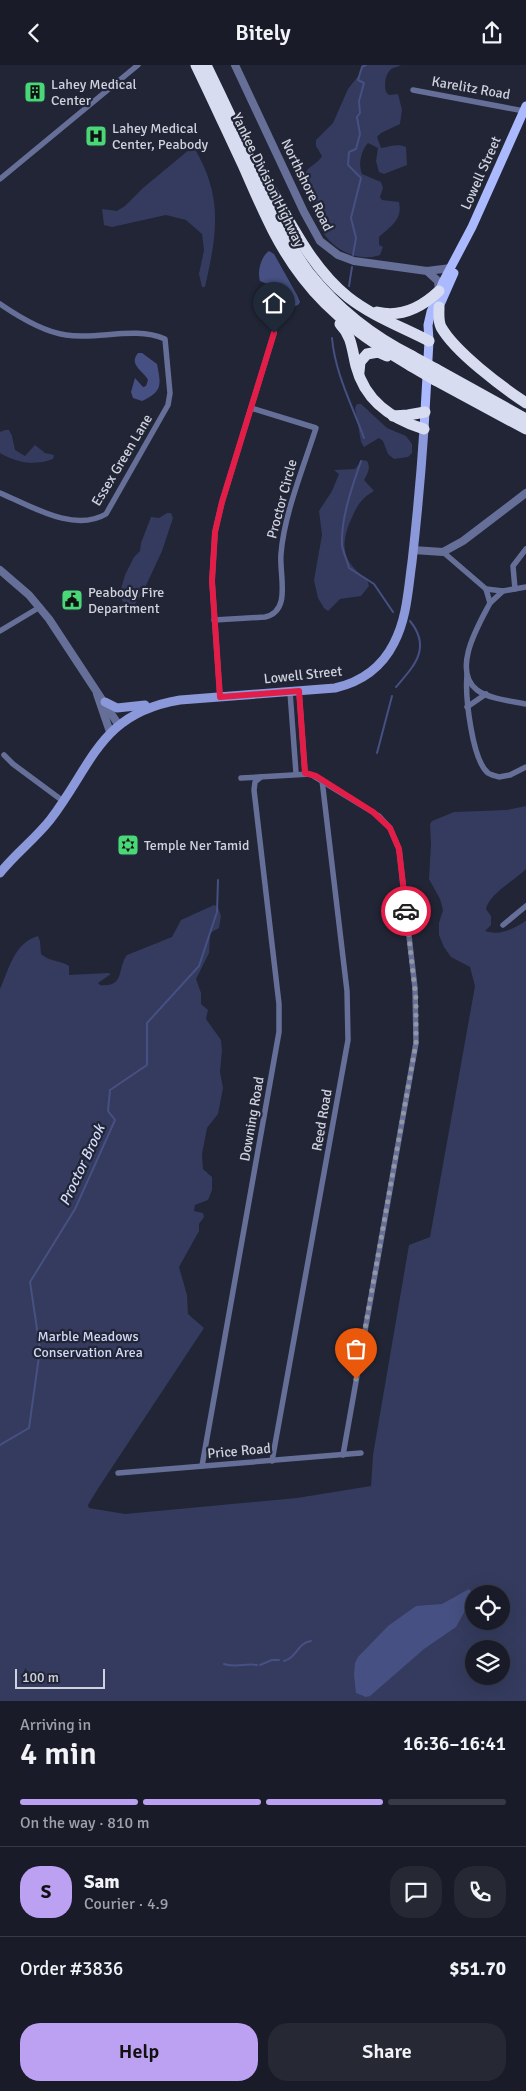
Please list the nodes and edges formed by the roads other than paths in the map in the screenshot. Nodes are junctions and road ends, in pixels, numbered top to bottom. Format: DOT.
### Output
graph roads {
  1 [pos="138,65"];
  2 [pos="196,65"];
  3 [pos="206,65"];
  4 [pos="235,65"];
  5 [pos="413,90"];
  6 [pos="525,108"];
  7 [pos="247,153"];
  8 [pos="0,179"];
  9 [pos="279,241"];
  10 [pos="461,251"];
  11 [pos="450,267"];
  12 [pos="427,271"];
  13 [pos="439,291"];
  14 [pos="0,304"];
  15 [pos="439,307"];
  16 [pos="367,309"];
  17 [pos="274,333"];
  18 [pos="429,341"];
  19 [pos="411,361"];
  20 [pos="359,373"];
  21 [pos="435,375"];
  22 [pos="526,403"];
  23 [pos="250,408"];
  24 [pos="425,412"];
  25 [pos="392,416"];
  26 [pos="526,419"];
  27 [pos="424,429"];
  28 [pos="526,429"];
  29 [pos="0,493"];
  30 [pos="526,493"];
  31 [pos="526,549"];
  32 [pos="413,550"];
  33 [pos="443,552"];
  34 [pos="0,571"];
  35 [pos="526,587"];
  36 [pos="486,589"];
  37 [pos="515,589"];
  38 [pos="503,591"];
  39 [pos="490,603"];
  40 [pos="40,607"];
  41 [pos="214,620"];
  42 [pos="0,631"];
  43 [pos="467,668"];
  44 [pos="294,691"];
  45 [pos="96,692"];
  46 [pos="486,695"];
  47 [pos="220,697"];
  48 [pos="105,702"];
  49 [pos="526,704"];
  50 [pos="155,705"];
  51 [pos="467,707"];
  52 [pos="118,725"];
  53 [pos="110,732"];
  54 [pos="4,755"];
  55 [pos="526,767"];
  56 [pos="296,773"];
  57 [pos="305,773"];
  58 [pos="261,777"];
  59 [pos="241,778"];
  60 [pos="322,780"];
  61 [pos="63,801"];
  62 [pos="0,873"];
  63 [pos="526,906"];
  64 [pos="503,925"];
  65 [pos="361,1453"];
  66 [pos="343,1455"];
  67 [pos="272,1461"];
  68 [pos="202,1466"];
  69 [pos="118,1473"];
  1 -- 8 [label="street"];
  2 -- 9 [label="highway, Yankee Division Highway"];
  3 -- 7 [label="highway, Yankee Division Highway"];
  4 -- 12 [label="street, Northshore Road"];
  5 -- 6 [label="street, Karelitz Road"];
  6 -- 10 [label="main road, Lowell Street"];
  7 -- 16 [label="highway"];
  7 -- 19 [label="highway, Yankee Division Highway"];
  9 -- 19 [label="highway, Yankee Division Highway"];
  9 -- 20 [label="highway"];
  10 -- 11 [label="main road, Lowell Street"];
  10 -- 15 [label="main road, Lowell Street"];
  11 -- 12 [label="street, Northshore Road"];
  11 -- 13 [label="main road, Lowell Street"];
  12 -- 13 [label="street"];
  13 -- 16 [label="highway"];
  13 -- 18 [label="main road, Lowell Street"];
  14 -- 29 [label="street, Essex Green Lane"];
  15 -- 18 [label="main road, Lowell Street"];
  15 -- 22 [label="highway"];
  16 -- 18 [label="highway"];
  17 -- 23 [label="street"];
  18 -- 24 [label="main road, Lowell Street"];
  19 -- 20 [label="highway"];
  19 -- 21 [label="highway, Yankee Division Highway, bridge"];
  20 -- 25 [label="highway"];
  21 -- 26 [label="highway, Yankee Division Highway"];
  21 -- 28 [label="highway, Yankee Division Highway"];
  23 -- 41 [label="street"];
  23 -- 41 [label="street, Proctor Circle"];
  24 -- 25 [label="highway"];
  24 -- 27 [label="main road, Lowell Street"];
  25 -- 27 [label="highway"];
  27 -- 32 [label="main road, Lowell Street"];
  30 -- 33 [label="street"];
  31 -- 37 [label="street"];
  32 -- 33 [label="street"];
  32 -- 44 [label="main road, Lowell Street"];
  33 -- 36 [label="street"];
  34 -- 40 [label="street"];
  35 -- 37 [label="street"];
  36 -- 38 [label="street"];
  36 -- 39 [label="street"];
  37 -- 38 [label="street"];
  38 -- 39 [label="street"];
  39 -- 43 [label="street"];
  40 -- 42 [label="street"];
  40 -- 45 [label="street"];
  41 -- 47 [label="street"];
  43 -- 46 [label="street"];
  43 -- 51 [label="street"];
  44 -- 47 [label="main road, Lowell Street"];
  44 -- 56 [label="street"];
  44 -- 57 [label="street"];
  45 -- 48 [label="street"];
  45 -- 53 [label="street"];
  46 -- 49 [label="street"];
  46 -- 51 [label="street"];
  47 -- 50 [label="main road, Lowell Street"];
  48 -- 50 [label="main road"];
  48 -- 52 [label="street"];
  50 -- 52 [label="main road, Lowell Street"];
  51 -- 55 [label="street"];
  52 -- 53 [label="main road, Lowell Street"];
  53 -- 61 [label="main road, Lowell Street"];
  54 -- 61 [label="street"];
  56 -- 57 [label="street"];
  56 -- 58 [label="street"];
  57 -- 60 [label="street"];
  58 -- 59 [label="street"];
  58 -- 68 [label="street, Downing Road"];
  60 -- 66 [label="street"];
  60 -- 67 [label="street, Reed Road"];
  61 -- 62 [label="main road, Lowell Street"];
  63 -- 64 [label="street"];
  65 -- 66 [label="street, Price Road"];
  66 -- 67 [label="street, Price Road"];
  67 -- 68 [label="street, Price Road"];
  68 -- 69 [label="street, Price Road"];
}
